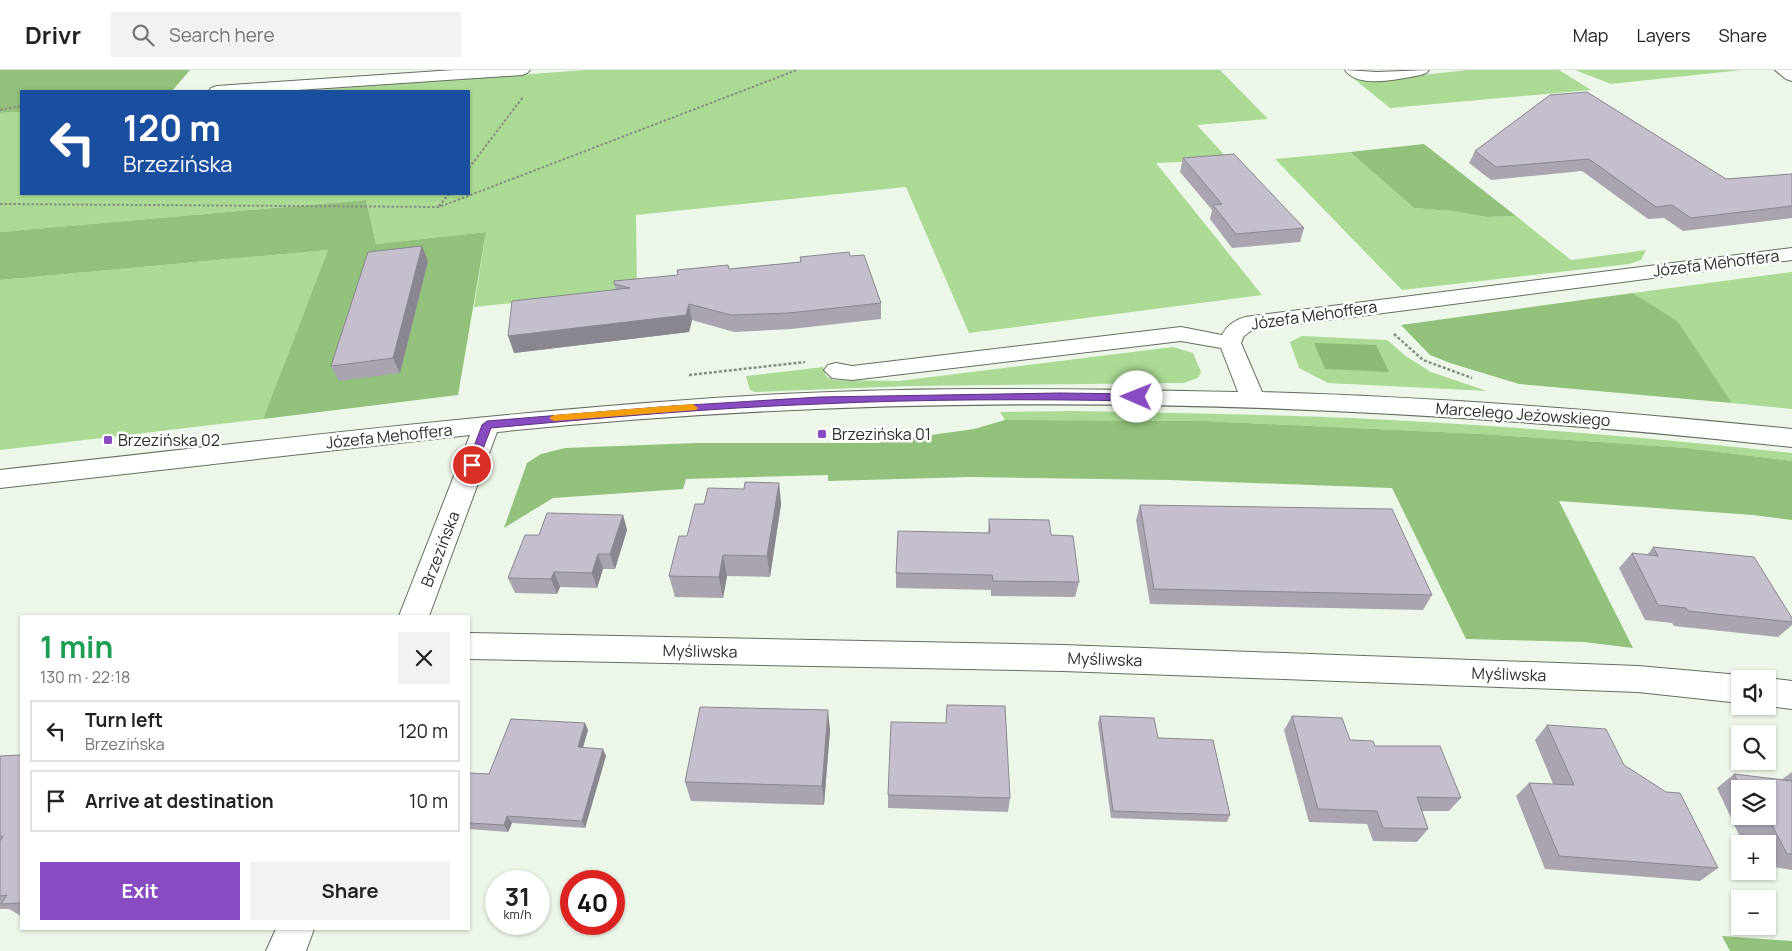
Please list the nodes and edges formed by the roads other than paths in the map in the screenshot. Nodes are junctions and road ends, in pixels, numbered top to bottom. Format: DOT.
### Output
graph roads {
  1 [pos="522,70"];
  2 [pos="1353,70"];
  3 [pos="1421,70"];
  4 [pos="1783,70"];
  5 [pos="1792,76"];
  6 [pos="232,90"];
  7 [pos="1792,254"];
  8 [pos="1230,343"];
  9 [pos="836,370"];
  10 [pos="1253,399"];
  11 [pos="487,425"];
  12 [pos="1792,438"];
  13 [pos="0,479"];
  14 [pos="414,615"];
  15 [pos="470,646"];
  16 [pos="1731,688"];
  17 [pos="1776,693"];
  18 [pos="1792,695"];
  19 [pos="295,930"];
  20 [pos="286,951"];
  1 -- 6 [label="street"];
  2 -- 3 [label="street"];
  4 -- 5 [label="street"];
  7 -- 8 [label="street, Józefa Mehoffera"];
  8 -- 9 [label="street"];
  8 -- 10 [label="street, Józefa Mehoffera"];
  10 -- 11 [label="street, Józefa Mehoffera"];
  10 -- 12 [label="street, Marcelego Jeżowskiego"];
  11 -- 13 [label="street, Józefa Mehoffera"];
  11 -- 14 [label="street, Brzezińska"];
  15 -- 16 [label="street, Myśliwska"];
  17 -- 18 [label="street"];
  19 -- 20 [label="street"];
}
